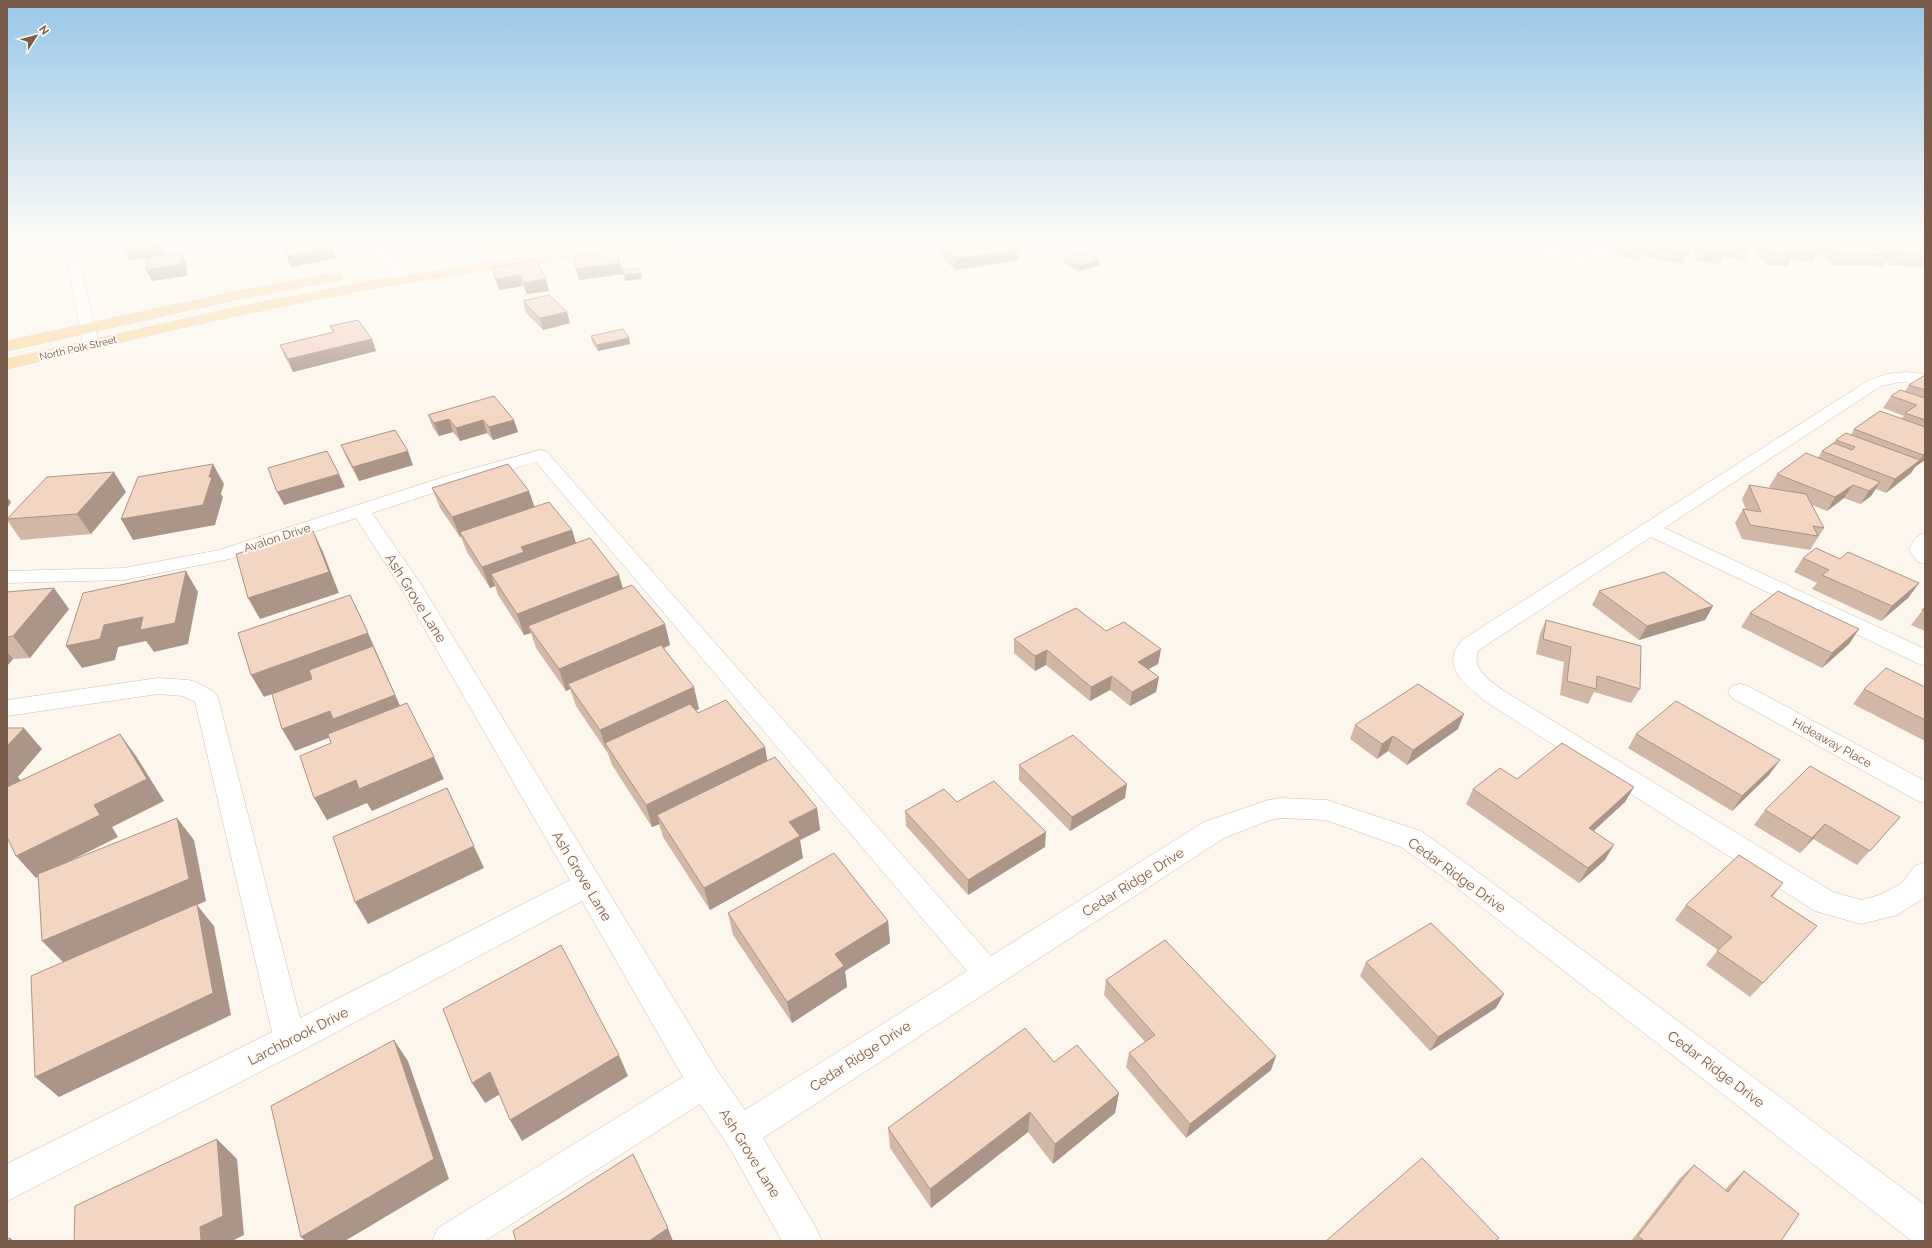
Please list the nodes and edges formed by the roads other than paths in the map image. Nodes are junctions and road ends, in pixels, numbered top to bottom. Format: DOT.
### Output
graph roads {
  1 [pos="82,301"];
  2 [pos="210,301"];
  3 [pos="288,301"];
  4 [pos="88,328"];
  5 [pos="91,345"];
  6 [pos="7,346"];
  7 [pos="7,364"];
  8 [pos="1925,379"];
  9 [pos="361,511"];
  10 [pos="1649,529"];
  11 [pos="1925,539"];
  12 [pos="1925,558"];
  13 [pos="7,577"];
  14 [pos="1925,658"];
  15 [pos="1740,692"];
  16 [pos="7,708"];
  17 [pos="1925,793"];
  18 [pos="1925,874"];
  19 [pos="587,885"];
  20 [pos="988,974"];
  21 [pos="290,1040"];
  22 [pos="705,1082"];
  23 [pos="740,1133"];
  24 [pos="7,1183"];
  25 [pos="1925,1228"];
  26 [pos="451,1241"];
  27 [pos="803,1241"];
  1 -- 4 [label="street"];
  2 -- 4 [label="main road, North Polk Street"];
  3 -- 5 [label="main road, North Polk Street"];
  4 -- 5 [label="street"];
  4 -- 6 [label="main road, North Polk Street"];
  5 -- 7 [label="main road, North Polk Street"];
  8 -- 10 [label="street"];
  9 -- 13 [label="street, Avalon Drive"];
  9 -- 19 [label="street, Ash Grove Lane"];
  9 -- 20 [label="street, Avalon Drive"];
  10 -- 14 [label="street"];
  10 -- 18 [label="street"];
  11 -- 12 [label="street"];
  15 -- 17 [label="street, Hideaway Place"];
  16 -- 21 [label="street"];
  19 -- 21 [label="street, Larchbrook Drive"];
  19 -- 22 [label="street, Ash Grove Lane"];
  20 -- 23 [label="street, Cedar Ridge Drive"];
  20 -- 25 [label="street, Cedar Ridge Drive"];
  21 -- 24 [label="street, Larchbrook Drive"];
  22 -- 23 [label="street, Ash Grove Lane"];
  22 -- 26 [label="street"];
  23 -- 27 [label="street, Ash Grove Lane"];
}
